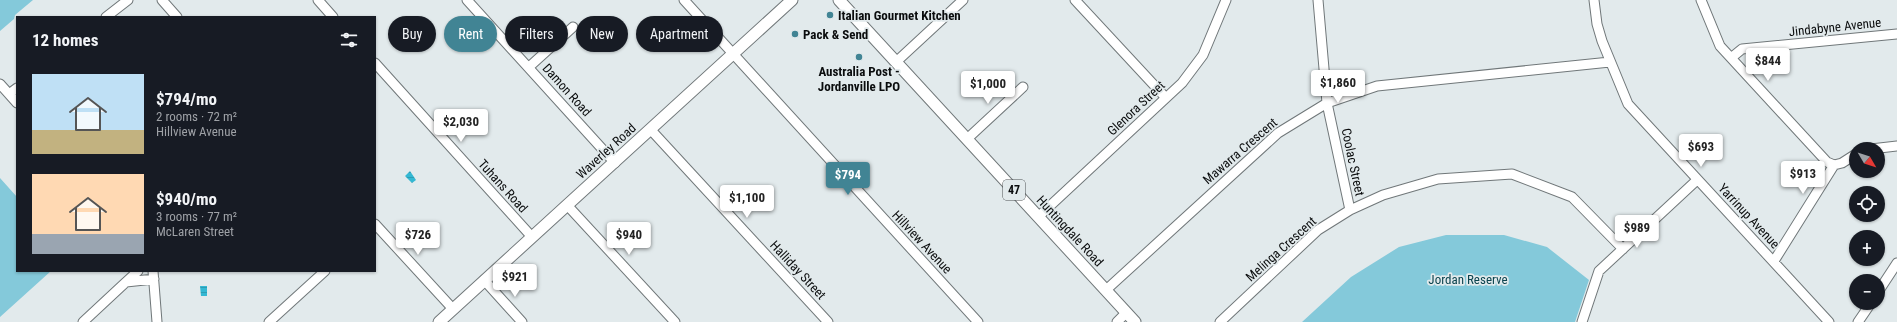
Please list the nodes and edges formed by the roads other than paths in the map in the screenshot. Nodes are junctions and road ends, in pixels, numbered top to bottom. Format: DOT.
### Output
graph roads {
  1 [pos="128,0"];
  2 [pos="162,0"];
  3 [pos="318,0"];
  4 [pos="467,0"];
  5 [pos="684,0"];
  6 [pos="963,0"];
  7 [pos="1075,0"];
  8 [pos="1226,0"];
  9 [pos="1318,0"];
  10 [pos="1594,0"];
  11 [pos="1701,0"];
  12 [pos="790,1"];
  13 [pos="840,1"];
  14 [pos="107,16"];
  15 [pos="176,16"];
  16 [pos="332,16"];
  17 [pos="573,27"];
  18 [pos="1897,34"];
  19 [pos="734,55"];
  20 [pos="1732,58"];
  21 [pos="896,62"];
  22 [pos="1610,62"];
  23 [pos="376,64"];
  24 [pos="529,67"];
  25 [pos="0,84"];
  26 [pos="1023,87"];
  27 [pos="16,89"];
  28 [pos="9,94"];
  29 [pos="1166,98"];
  30 [pos="16,102"];
  31 [pos="1327,103"];
  32 [pos="651,130"];
  33 [pos="967,139"];
  34 [pos="1897,146"];
  35 [pos="1885,147"];
  36 [pos="1849,158"];
  37 [pos="615,163"];
  38 [pos="1834,165"];
  39 [pos="1697,180"];
  40 [pos="567,205"];
  41 [pos="1350,210"];
  42 [pos="1038,217"];
  43 [pos="376,226"];
  44 [pos="532,237"];
  45 [pos="1622,249"];
  46 [pos="1774,261"];
  47 [pos="1897,263"];
  48 [pos="137,272"];
  49 [pos="324,272"];
  50 [pos="153,275"];
  51 [pos="484,280"];
  52 [pos="1885,281"];
  53 [pos="126,282"];
  54 [pos="1106,290"];
  55 [pos="453,309"];
  56 [pos="1866,310"];
  57 [pos="1126,313"];
  58 [pos="1826,321"];
  59 [pos="83,322"];
  60 [pos="157,322"];
  61 [pos="269,322"];
  62 [pos="438,322"];
  63 [pos="522,322"];
  64 [pos="675,322"];
  65 [pos="828,322"];
  66 [pos="978,322"];
  67 [pos="1117,322"];
  68 [pos="1134,322"];
  69 [pos="1220,322"];
  70 [pos="1582,322"];
  71 [pos="1858,322"];
  1 -- 14 [label="street"];
  2 -- 15 [label="street"];
  3 -- 16 [label="street"];
  4 -- 24 [label="street, Damon Road"];
  5 -- 19 [label="street, Hillview Avenue"];
  6 -- 21 [label="street"];
  7 -- 29 [label="street"];
  8 -- 29 [label="street, Glenora Street"];
  9 -- 31 [label="street, Coolac Street"];
  10 -- 22 [label="street, Yarrinup Avenue"];
  11 -- 20 [label="street"];
  12 -- 19 [label="main road, Waverley Road"];
  13 -- 21 [label="main road, Huntingdale Road / 47"];
  17 -- 24 [label="street"];
  18 -- 20 [label="street, Jindabyne Avenue"];
  19 -- 32 [label="main road, Waverley Road"];
  19 -- 66 [label="street, Hillview Avenue"];
  20 -- 38 [label="street"];
  21 -- 33 [label="main road, Huntingdale Road / 47"];
  22 -- 31 [label="street, Mawarra Crescent"];
  22 -- 39 [label="street, Yarrinup Avenue"];
  23 -- 44 [label="street, Tuhans Road"];
  24 -- 37 [label="street, Damon Road"];
  25 -- 28 [label="street"];
  26 -- 33 [label="street"];
  27 -- 28 [label="street"];
  28 -- 30 [label="street"];
  29 -- 42 [label="street, Glenora Street"];
  31 -- 41 [label="street, Coolac Street"];
  31 -- 54 [label="street, Mawarra Crescent"];
  32 -- 37 [label="main road, Waverley Road"];
  32 -- 65 [label="street, Halliday Street"];
  33 -- 42 [label="main road, Huntingdale Road / 47"];
  34 -- 35 [label="street"];
  36 -- 38 [label="street"];
  37 -- 40 [label="main road, Waverley Road"];
  38 -- 46 [label="street"];
  39 -- 45 [label="street"];
  39 -- 46 [label="street, Yarrinup Avenue"];
  40 -- 44 [label="main road, Waverley Road"];
  40 -- 64 [label="street"];
  41 -- 45 [label="street, Melinga Crescent"];
  41 -- 69 [label="street, Melinga Crescent"];
  42 -- 54 [label="main road, Huntingdale Road / 47"];
  43 -- 55 [label="street"];
  44 -- 51 [label="main road, Waverley Road"];
  45 -- 70 [label="street"];
  46 -- 58 [label="street, Yarrinup Avenue"];
  47 -- 52 [label="street"];
  48 -- 53 [label="street"];
  49 -- 61 [label="street"];
  50 -- 53 [label="street"];
  50 -- 60 [label="street"];
  51 -- 55 [label="main road, Waverley Road"];
  51 -- 63 [label="street"];
  53 -- 59 [label="street"];
  54 -- 57 [label="main road, Huntingdale Road / 47"];
  55 -- 62 [label="main road, Waverley Road"];
  56 -- 71 [label="street"];
  57 -- 67 [label="street"];
  57 -- 68 [label="main road, Huntingdale Road / 47"];
}
